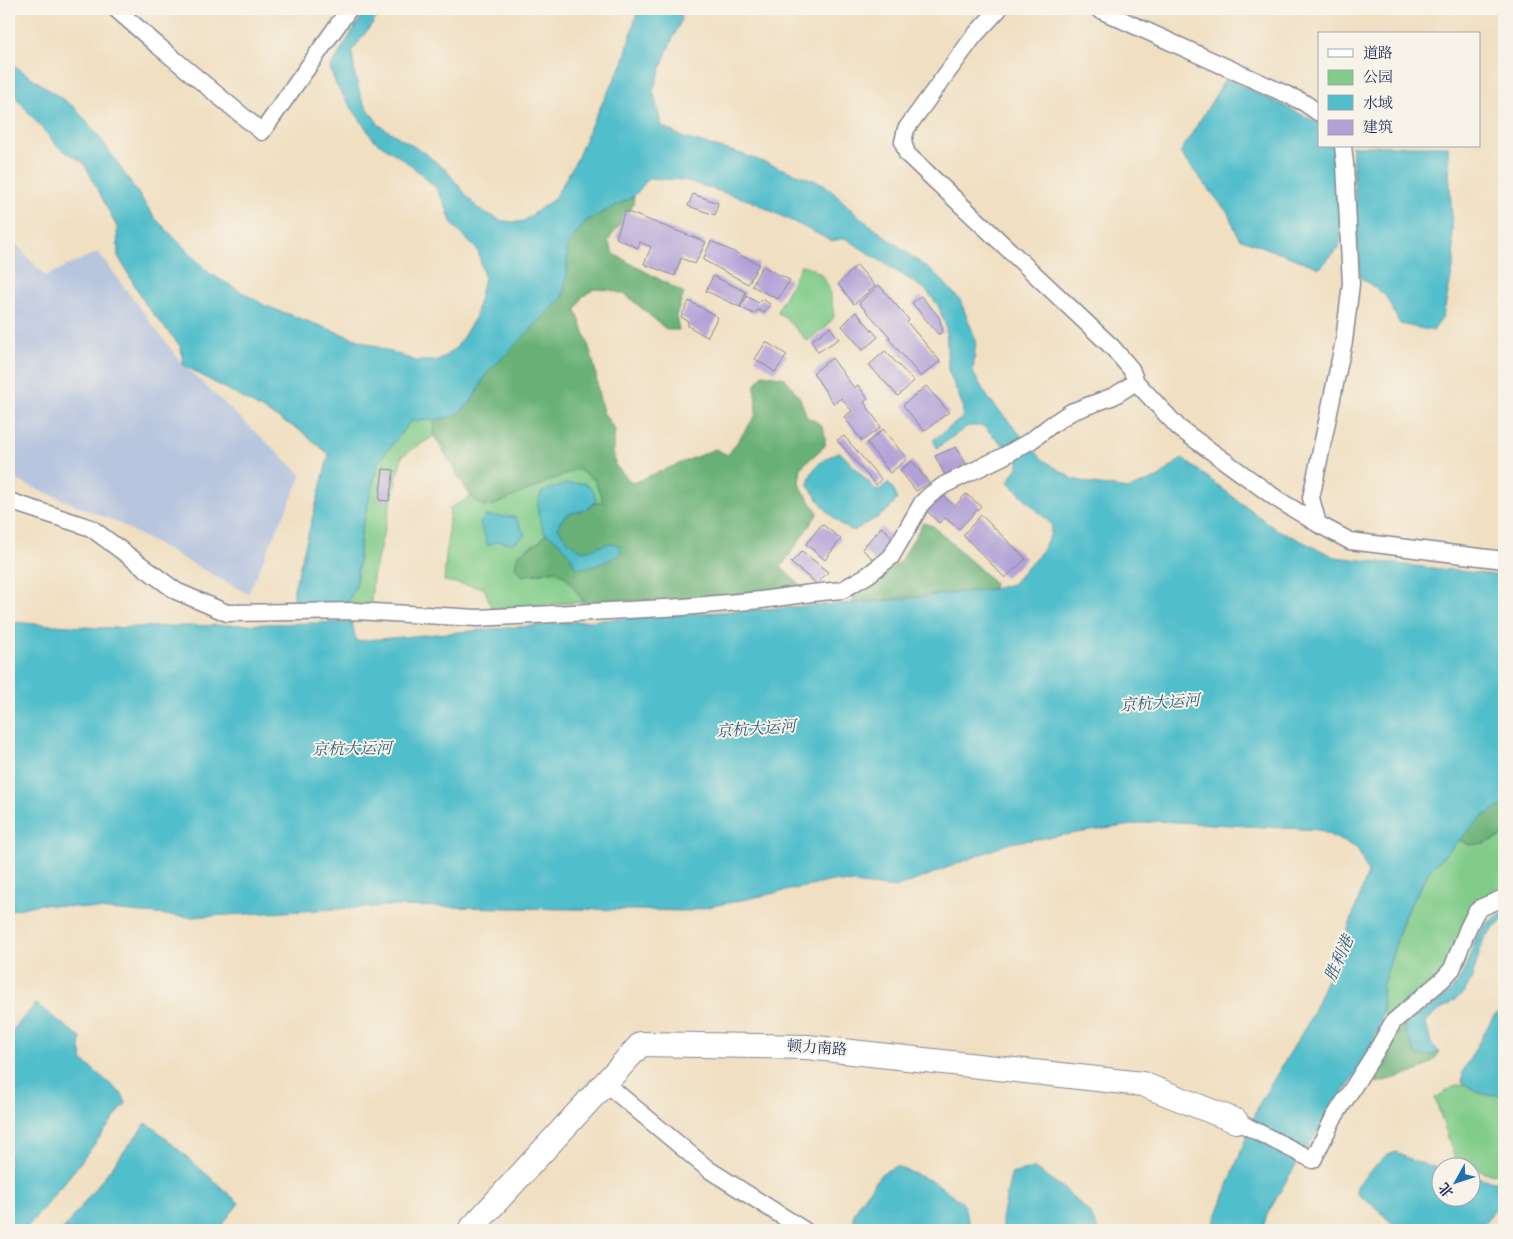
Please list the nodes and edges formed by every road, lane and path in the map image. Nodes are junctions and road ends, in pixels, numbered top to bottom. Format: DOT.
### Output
graph roads {
  1 [pos="116,9"];
  2 [pos="349,9"];
  3 [pos="999,9"];
  4 [pos="1098,9"];
  5 [pos="1318,112"];
  6 [pos="1343,148"];
  7 [pos="1136,382"];
  8 [pos="9,501"];
  9 [pos="1318,524"];
  10 [pos="1504,560"];
  11 [pos="1504,898"];
  12 [pos="605,1083"];
  13 [pos="1236,1121"];
  14 [pos="470,1230"];
  15 [pos="804,1230"];
  1 -- 2 [label="street"];
  3 -- 7 [label="street"];
  4 -- 5 [label="street"];
  6 -- 9 [label="street"];
  7 -- 8 [label="street"];
  7 -- 9 [label="street"];
  9 -- 10 [label="street"];
  11 -- 13 [label="street"];
  12 -- 13 [label="street, 顿力南路"];
  12 -- 14 [label="street, 顿力南路"];
  12 -- 15 [label="street"];
}
